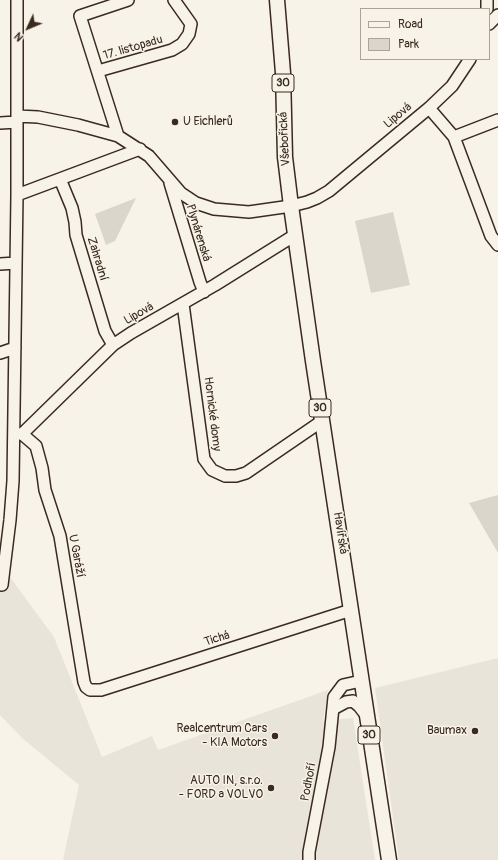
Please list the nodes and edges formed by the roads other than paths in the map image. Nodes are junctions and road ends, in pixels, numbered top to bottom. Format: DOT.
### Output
graph roads {
  1 [pos="17,0"];
  2 [pos="128,0"];
  3 [pos="174,0"];
  4 [pos="277,0"];
  5 [pos="498,15"];
  6 [pos="490,23"];
  7 [pos="469,60"];
  8 [pos="98,71"];
  9 [pos="429,108"];
  10 [pos="17,119"];
  11 [pos="498,120"];
  12 [pos="0,123"];
  13 [pos="118,136"];
  14 [pos="454,137"];
  15 [pos="140,149"];
  16 [pos="60,179"];
  17 [pos="169,181"];
  18 [pos="17,195"];
  19 [pos="291,206"];
  20 [pos="295,235"];
  21 [pos="498,245"];
  22 [pos="16,263"];
  23 [pos="0,264"];
  24 [pos="204,292"];
  25 [pos="183,304"];
  26 [pos="113,345"];
  27 [pos="15,348"];
  28 [pos="0,353"];
  29 [pos="322,421"];
  30 [pos="18,434"];
  31 [pos="2,585"];
  32 [pos="351,610"];
  33 [pos="361,681"];
  34 [pos="90,690"];
  35 [pos="333,709"];
  36 [pos="366,715"];
  37 [pos="309,860"];
  38 [pos="389,860"];
  1 -- 10 [label="street"];
  2 -- 8 [label="street, 17. listopadu"];
  3 -- 8 [label="street, 17. listopadu"];
  4 -- 19 [label="main road, Všebořická / 30"];
  5 -- 6 [label="street"];
  7 -- 9 [label="street, Lipová"];
  8 -- 13 [label="street"];
  9 -- 14 [label="street"];
  9 -- 19 [label="street, Lipová"];
  10 -- 12 [label="street, Plynárenská"];
  10 -- 13 [label="street, Plynárenská"];
  10 -- 18 [label="street"];
  11 -- 14 [label="street"];
  13 -- 15 [label="street, Plynárenská"];
  14 -- 21 [label="street"];
  15 -- 16 [label="street"];
  15 -- 17 [label="street, Plynárenská"];
  16 -- 18 [label="street"];
  16 -- 26 [label="street, Zahradní"];
  17 -- 19 [label="street, Plynárenská"];
  17 -- 24 [label="street, Plynárenská"];
  18 -- 22 [label="street"];
  19 -- 20 [label="main road, Havířská / 30"];
  20 -- 24 [label="street, Lipová"];
  20 -- 29 [label="main road, Havířská / 30"];
  22 -- 23 [label="street"];
  22 -- 27 [label="street"];
  24 -- 25 [label="street, Lipová"];
  25 -- 26 [label="street, Lipová"];
  25 -- 29 [label="street, Hornické domy"];
  26 -- 30 [label="street, Lipová"];
  27 -- 28 [label="street"];
  27 -- 30 [label="street"];
  29 -- 32 [label="main road, Havířská / 30"];
  30 -- 31 [label="street"];
  30 -- 34 [label="street, U Garáží"];
  32 -- 33 [label="main road, Havířská / 30"];
  32 -- 34 [label="street, Tichá"];
  33 -- 35 [label="street, Podhoří"];
  33 -- 36 [label="main road, Havířská / 30"];
  35 -- 36 [label="street"];
  35 -- 37 [label="street, Podhoří"];
  36 -- 38 [label="main road, Havířská / 30"];
}
